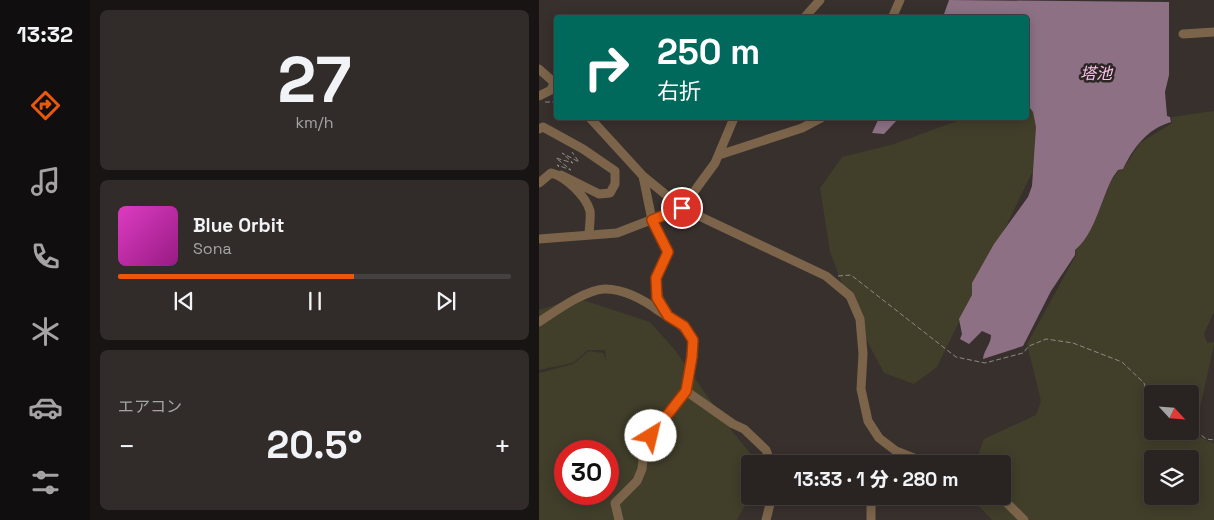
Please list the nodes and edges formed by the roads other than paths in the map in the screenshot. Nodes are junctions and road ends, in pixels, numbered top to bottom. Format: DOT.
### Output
graph roads {
  1 [pos="820,0"];
  2 [pos="900,0"];
  3 [pos="807,15"];
  4 [pos="893,15"];
  5 [pos="1214,32"];
  6 [pos="1183,34"];
  7 [pos="539,69"];
  8 [pos="554,83"];
  9 [pos="554,86"];
  10 [pos="540,96"];
  11 [pos="592,120"];
  12 [pos="733,120"];
  13 [pos="817,120"];
  14 [pos="540,127"];
  15 [pos="719,155"];
  16 [pos="561,176"];
  17 [pos="643,176"];
  18 [pos="539,182"];
  19 [pos="682,208"];
  20 [pos="652,220"];
  21 [pos="589,235"];
  22 [pos="539,240"];
  23 [pos="668,316"];
  24 [pos="539,322"];
  25 [pos="686,391"];
  26 [pos="768,455"];
  27 [pos="906,455"];
  28 [pos="770,505"];
  29 [pos="871,505"];
  30 [pos="1009,505"];
  31 [pos="619,520"];
  32 [pos="766,520"];
  33 [pos="871,520"];
  34 [pos="1024,520"];
  1 -- 3 [label="street"];
  2 -- 4 [label="street"];
  5 -- 6 [label="street"];
  7 -- 8 [label="street"];
  9 -- 10 [label="street"];
  11 -- 17 [label="street"];
  12 -- 15 [label="street"];
  13 -- 15 [label="street"];
  14 -- 16 [label="street"];
  15 -- 19 [label="street"];
  16 -- 18 [label="street"];
  16 -- 21 [label="street"];
  17 -- 19 [label="street"];
  17 -- 20 [label="street"];
  19 -- 20 [label="street"];
  19 -- 27 [label="street"];
  20 -- 21 [label="street"];
  20 -- 23 [label="street"];
  21 -- 22 [label="street"];
  23 -- 24 [label="street"];
  23 -- 25 [label="street"];
  25 -- 26 [label="street"];
  25 -- 31 [label="street"];
  28 -- 32 [label="street"];
  29 -- 33 [label="street"];
  30 -- 34 [label="street"];
}
